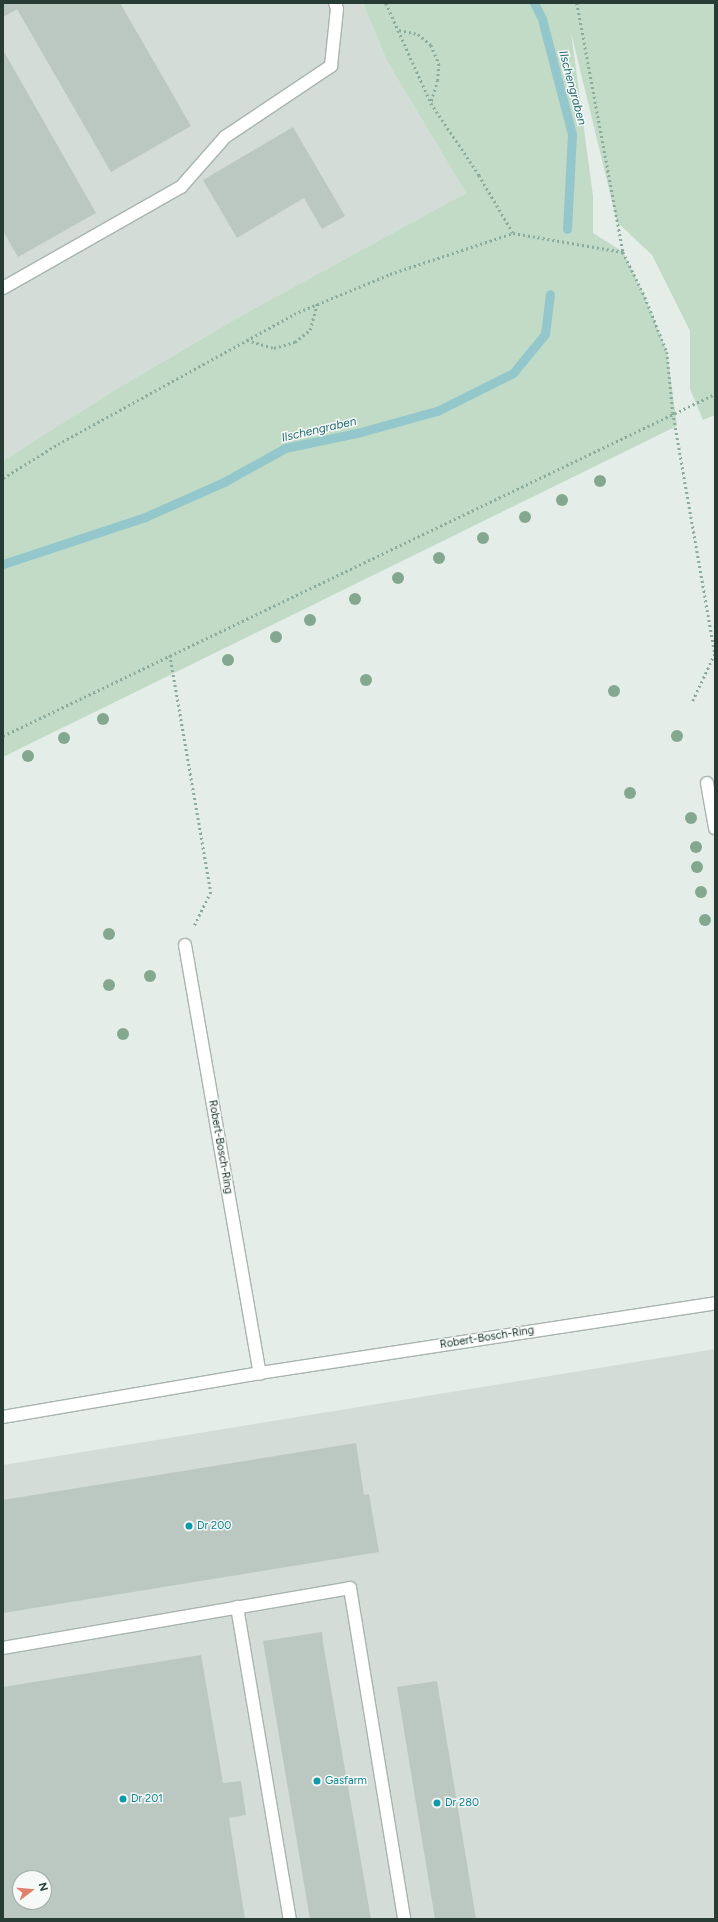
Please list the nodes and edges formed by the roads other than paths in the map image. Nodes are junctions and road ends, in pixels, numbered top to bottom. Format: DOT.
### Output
graph roads {
  1 [pos="335,3"];
  2 [pos="3,288"];
  3 [pos="708,783"];
  4 [pos="715,828"];
  5 [pos="185,945"];
  6 [pos="715,1303"];
  7 [pos="260,1373"];
  8 [pos="3,1417"];
  9 [pos="237,1607"];
  10 [pos="3,1648"];
  11 [pos="290,1919"];
  12 [pos="404,1919"];
  1 -- 2 [label="street"];
  3 -- 4 [label="street"];
  5 -- 7 [label="street, Robert-Bosch-Ring"];
  6 -- 7 [label="street, Robert-Bosch-Ring"];
  7 -- 8 [label="street, Robert-Bosch-Ring"];
  9 -- 10 [label="street"];
  9 -- 11 [label="street"];
  9 -- 12 [label="street"];
}
